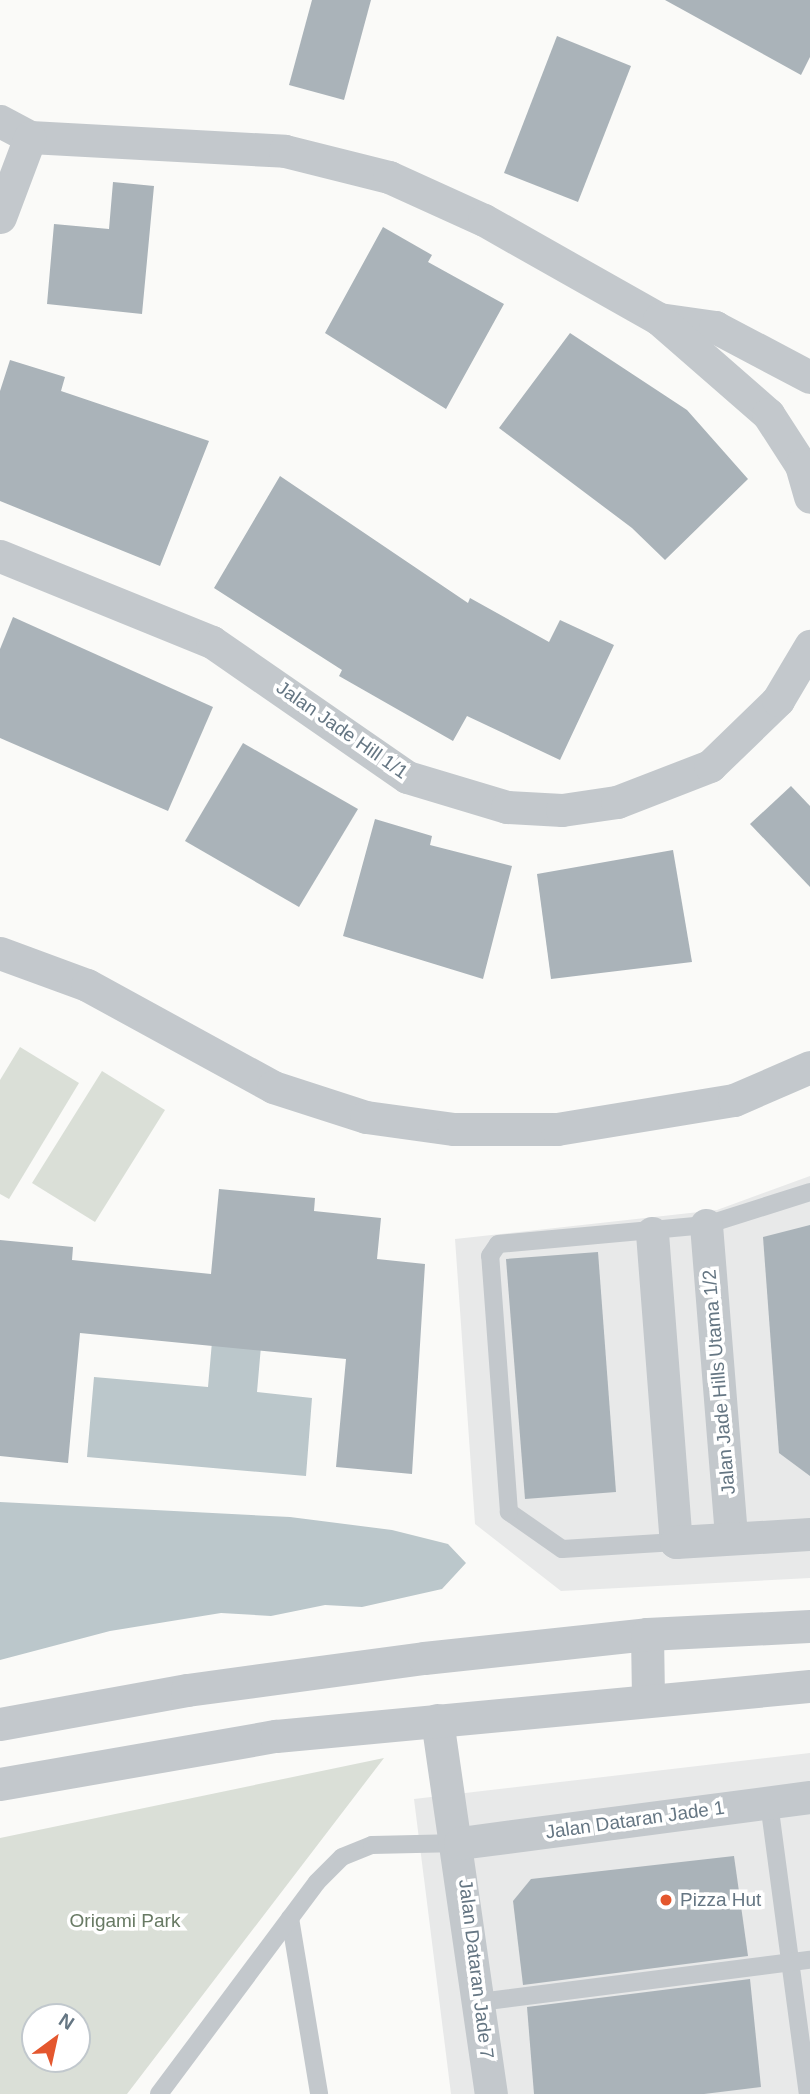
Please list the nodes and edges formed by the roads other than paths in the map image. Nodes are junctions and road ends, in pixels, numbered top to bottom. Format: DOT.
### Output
graph roads {
  1 [pos="0,121"];
  2 [pos="30,137"];
  3 [pos="0,217"];
  4 [pos="659,319"];
  5 [pos="810,377"];
  6 [pos="810,497"];
  7 [pos="0,556"];
  8 [pos="810,646"];
  9 [pos="0,953"];
  10 [pos="810,1067"];
  11 [pos="810,1192"];
  12 [pos="706,1225"];
  13 [pos="652,1233"];
  14 [pos="810,1534"];
  15 [pos="731,1538"];
  16 [pos="676,1542"];
  17 [pos="810,1626"];
  18 [pos="647,1634"];
  19 [pos="810,1686"];
  20 [pos="648,1696"];
  21 [pos="438,1720"];
  22 [pos="0,1724"];
  23 [pos="0,1784"];
  24 [pos="810,1797"];
  25 [pos="769,1802"];
  26 [pos="460,1843"];
  27 [pos="290,1918"];
  28 [pos="810,1961"];
  29 [pos="790,1963"];
  30 [pos="480,2002"];
  31 [pos="159,2094"];
  32 [pos="319,2094"];
  33 [pos="491,2094"];
  34 [pos="808,2094"];
  1 -- 2 [label="street"];
  2 -- 3 [label="street"];
  2 -- 4 [label="street"];
  4 -- 5 [label="street"];
  4 -- 6 [label="street"];
  7 -- 8 [label="street, Jalan Jade Hill 1/1"];
  9 -- 10 [label="street"];
  11 -- 12 [label="lane"];
  12 -- 13 [label="lane"];
  12 -- 15 [label="street, Jalan Jade Hills Utama 1/2"];
  13 -- 16 [label="street"];
  13 -- 16 [label="lane"];
  14 -- 15 [label="street"];
  15 -- 16 [label="street"];
  17 -- 18 [label="street"];
  18 -- 20 [label="street"];
  18 -- 22 [label="street"];
  19 -- 20 [label="street"];
  20 -- 21 [label="street"];
  21 -- 23 [label="street"];
  21 -- 26 [label="street, Jalan Dataran Jade 7"];
  24 -- 25 [label="street, Jalan Dataran Jade 1"];
  25 -- 26 [label="street, Jalan Dataran Jade 1"];
  25 -- 29 [label="lane"];
  26 -- 27 [label="lane"];
  26 -- 30 [label="street, Jalan Dataran Jade 7"];
  27 -- 31 [label="lane"];
  27 -- 32 [label="lane"];
  28 -- 29 [label="lane"];
  29 -- 30 [label="lane"];
  29 -- 34 [label="lane"];
  30 -- 33 [label="street, Jalan Dataran Jade 7"];
}
